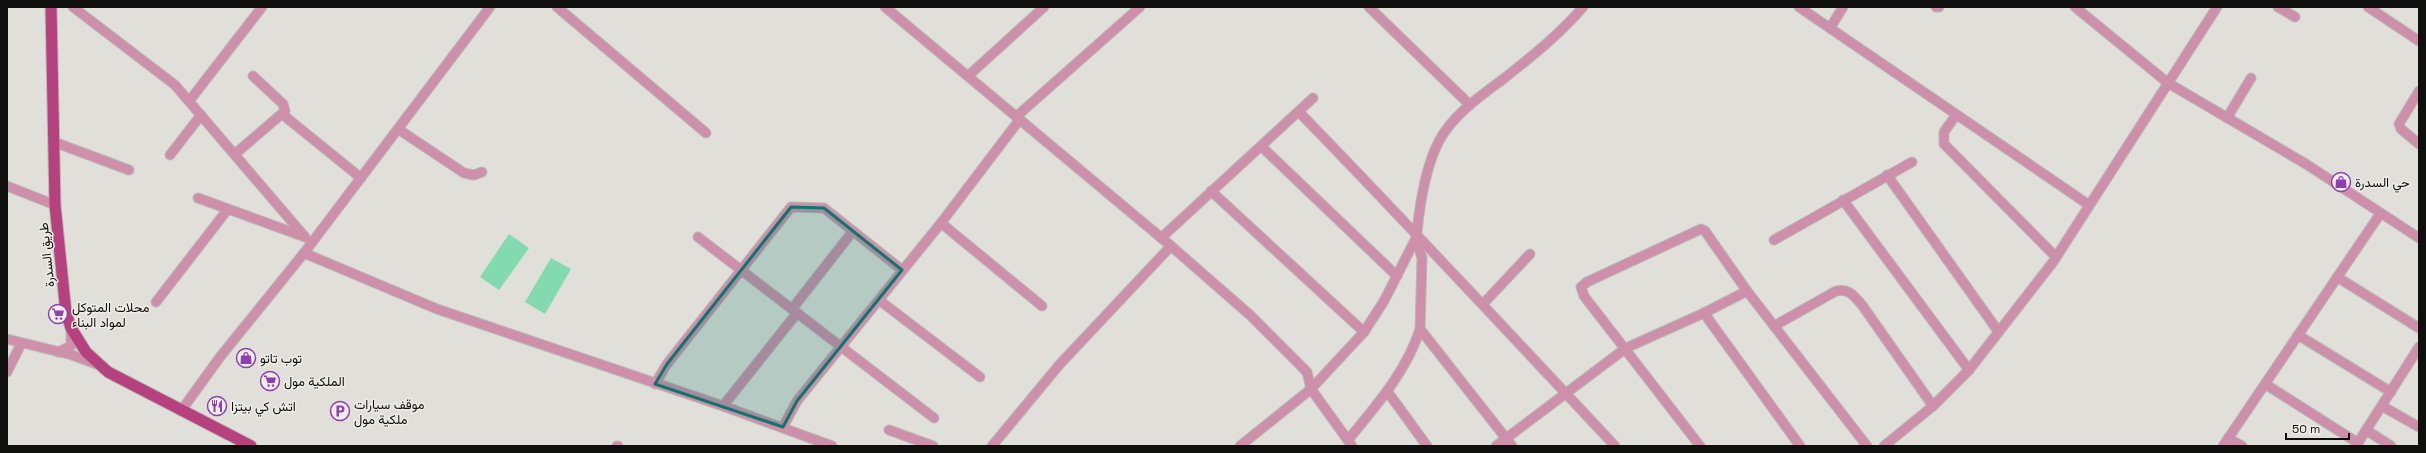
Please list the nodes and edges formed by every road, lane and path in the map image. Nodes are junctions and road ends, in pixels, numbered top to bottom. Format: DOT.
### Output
graph roads {
  1 [pos="51,7"];
  2 [pos="73,7"];
  3 [pos="262,7"];
  4 [pos="490,7"];
  5 [pos="557,7"];
  6 [pos="885,7"];
  7 [pos="1044,7"];
  8 [pos="1140,7"];
  9 [pos="1369,7"];
  10 [pos="1584,7"];
  11 [pos="1799,7"];
  12 [pos="1843,7"];
  13 [pos="1936,7"];
  14 [pos="1939,7"];
  15 [pos="2075,7"];
  16 [pos="2217,7"];
  17 [pos="2278,7"];
  18 [pos="2368,7"];
  19 [pos="2295,17"];
  20 [pos="1830,28"];
  21 [pos="2419,41"];
  22 [pos="253,76"];
  23 [pos="968,76"];
  24 [pos="2251,78"];
  25 [pos="2168,83"];
  26 [pos="2419,91"];
  27 [pos="1313,98"];
  28 [pos="190,100"];
  29 [pos="1470,105"];
  30 [pos="1299,112"];
  31 [pos="201,114"];
  32 [pos="282,114"];
  33 [pos="1956,115"];
  34 [pos="1018,118"];
  35 [pos="2227,118"];
  36 [pos="398,130"];
  37 [pos="706,133"];
  38 [pos="54,142"];
  39 [pos="2419,144"];
  40 [pos="1262,147"];
  41 [pos="235,154"];
  42 [pos="170,155"];
  43 [pos="1912,162"];
  44 [pos="129,170"];
  45 [pos="482,172"];
  46 [pos="1887,175"];
  47 [pos="361,178"];
  48 [pos="7,186"];
  49 [pos="1212,191"];
  50 [pos="198,198"];
  51 [pos="1843,200"];
  52 [pos="55,205"];
  53 [pos="2089,205"];
  54 [pos="228,209"];
  55 [pos="2380,214"];
  56 [pos="941,223"];
  57 [pos="852,231"];
  58 [pos="1417,235"];
  59 [pos="698,237"];
  60 [pos="1161,238"];
  61 [pos="2419,238"];
  62 [pos="309,239"];
  63 [pos="1774,240"];
  64 [pos="1171,246"];
  65 [pos="304,253"];
  66 [pos="1530,254"];
  67 [pos="2056,257"];
  68 [pos="902,270"];
  69 [pos="742,271"];
  70 [pos="1397,276"];
  71 [pos="2337,277"];
  72 [pos="1747,291"];
  73 [pos="880,300"];
  74 [pos="156,302"];
  75 [pos="1483,304"];
  76 [pos="1042,306"];
  77 [pos="795,311"];
  78 [pos="1704,313"];
  79 [pos="1774,326"];
  80 [pos="71,328"];
  81 [pos="2419,328"];
  82 [pos="1420,329"];
  83 [pos="1998,331"];
  84 [pos="1364,332"];
  85 [pos="2298,335"];
  86 [pos="7,340"];
  87 [pos="21,344"];
  88 [pos="2419,347"];
  89 [pos="841,348"];
  90 [pos="1626,348"];
  91 [pos="58,352"];
  92 [pos="99,365"];
  93 [pos="1969,370"];
  94 [pos="7,372"];
  95 [pos="980,377"];
  96 [pos="655,384"];
  97 [pos="2265,384"];
  98 [pos="1311,389"];
  99 [pos="1387,391"];
  100 [pos="2391,392"];
  101 [pos="1566,394"];
  102 [pos="723,406"];
  103 [pos="1933,406"];
  104 [pos="2382,406"];
  105 [pos="181,411"];
  106 [pos="934,418"];
  107 [pos="783,427"];
  108 [pos="2419,427"];
  109 [pos="889,430"];
  110 [pos="2366,430"];
  111 [pos="1506,438"];
  112 [pos="2228,438"];
  113 [pos="1350,443"];
  114 [pos="2357,445"];
  115 [pos="251,446"];
  116 [pos="832,446"];
  117 [pos="933,446"];
  118 [pos="992,446"];
  119 [pos="1240,446"];
  120 [pos="1427,446"];
  121 [pos="1496,446"];
  122 [pos="1512,446"];
  123 [pos="1615,446"];
  124 [pos="1700,446"];
  125 [pos="1800,446"];
  126 [pos="1866,446"];
  127 [pos="1884,446"];
  128 [pos="2223,446"];
  129 [pos="2242,446"];
  130 [pos="2391,446"];
  1 -- 38 [label="main road, طريق السدرة"];
  2 -- 28 [label="street"];
  3 -- 28 [label="street"];
  4 -- 36 [label="street"];
  5 -- 37 [label="street"];
  6 -- 23 [label="street"];
  7 -- 23 [label="street"];
  8 -- 34 [label="street"];
  9 -- 29 [label="street"];
  10 -- 29 [label="street"];
  11 -- 20 [label="street"];
  12 -- 20 [label="street"];
  13 -- 14 [label="street"];
  15 -- 25 [label="street"];
  16 -- 25 [label="street"];
  17 -- 19 [label="street"];
  18 -- 21 [label="street"];
  20 -- 33 [label="street"];
  22 -- 32 [label="street"];
  23 -- 34 [label="street"];
  24 -- 35 [label="street"];
  25 -- 35 [label="street"];
  25 -- 53 [label="street"];
  26 -- 39 [label="street"];
  27 -- 30 [label="street"];
  28 -- 31 [label="street"];
  29 -- 58 [label="street"];
  30 -- 40 [label="street"];
  30 -- 58 [label="street"];
  31 -- 41 [label="street"];
  31 -- 42 [label="street"];
  32 -- 41 [label="street"];
  32 -- 47 [label="street"];
  33 -- 53 [label="street"];
  33 -- 67 [label="street"];
  34 -- 56 [label="street"];
  34 -- 60 [label="street"];
  35 -- 55 [label="street"];
  36 -- 45 [label="street"];
  36 -- 47 [label="street"];
  38 -- 44 [label="street"];
  38 -- 52 [label="main road, طريق السدرة"];
  40 -- 49 [label="street"];
  40 -- 70 [label="street"];
  41 -- 62 [label="street"];
  43 -- 46 [label="street"];
  46 -- 51 [label="street"];
  46 -- 83 [label="street"];
  47 -- 62 [label="street"];
  48 -- 52 [label="street"];
  49 -- 60 [label="street"];
  49 -- 84 [label="street"];
  50 -- 54 [label="street"];
  51 -- 63 [label="street"];
  51 -- 93 [label="street"];
  52 -- 80 [label="main road, طريق السدرة"];
  53 -- 67 [label="street"];
  54 -- 62 [label="street"];
  54 -- 74 [label="street"];
  55 -- 61 [label="street"];
  55 -- 71 [label="street"];
  56 -- 68 [label="street"];
  56 -- 76 [label="street"];
  57 -- 68 [label="street"];
  57 -- 69 [label="street"];
  57 -- 77 [label="street"];
  58 -- 70 [label="street"];
  58 -- 75 [label="street"];
  58 -- 82 [label="street"];
  59 -- 69 [label="street"];
  60 -- 64 [label="street"];
  62 -- 65 [label="street"];
  64 -- 98 [label="street"];
  64 -- 118 [label="street"];
  65 -- 96 [label="street"];
  65 -- 105 [label="street"];
  66 -- 75 [label="street"];
  67 -- 83 [label="street"];
  68 -- 73 [label="street"];
  69 -- 77 [label="street"];
  69 -- 96 [label="street"];
  70 -- 84 [label="street"];
  71 -- 81 [label="street"];
  71 -- 85 [label="street"];
  72 -- 78 [label="street"];
  72 -- 79 [label="street"];
  72 -- 90 [label="street"];
  73 -- 89 [label="street"];
  73 -- 95 [label="street"];
  75 -- 101 [label="street"];
  77 -- 89 [label="street"];
  77 -- 102 [label="street"];
  78 -- 90 [label="street"];
  78 -- 125 [label="street"];
  79 -- 103 [label="street"];
  79 -- 126 [label="street"];
  80 -- 91 [label="street"];
  80 -- 92 [label="main road, طريق السدرة"];
  82 -- 99 [label="street"];
  82 -- 111 [label="street"];
  83 -- 93 [label="street"];
  84 -- 98 [label="street"];
  85 -- 97 [label="street"];
  85 -- 100 [label="street"];
  86 -- 87 [label="street"];
  87 -- 91 [label="street"];
  87 -- 94 [label="street"];
  88 -- 100 [label="street"];
  89 -- 106 [label="street"];
  89 -- 107 [label="street"];
  90 -- 101 [label="street"];
  90 -- 124 [label="street"];
  91 -- 92 [label="street"];
  92 -- 105 [label="main road, طريق السدرة"];
  93 -- 103 [label="street"];
  96 -- 102 [label="street"];
  97 -- 112 [label="street"];
  97 -- 114 [label="street"];
  98 -- 113 [label="street"];
  98 -- 119 [label="street"];
  99 -- 113 [label="street"];
  99 -- 120 [label="street"];
  100 -- 104 [label="street"];
  101 -- 111 [label="street"];
  101 -- 123 [label="street"];
  102 -- 107 [label="street"];
  103 -- 127 [label="street"];
  104 -- 108 [label="street"];
  104 -- 110 [label="street"];
  105 -- 115 [label="main road, طريق السدرة"];
  107 -- 116 [label="street"];
  109 -- 117 [label="street"];
  110 -- 114 [label="street"];
  110 -- 130 [label="street"];
  111 -- 121 [label="street"];
  111 -- 122 [label="street"];
  112 -- 128 [label="street"];
  112 -- 129 [label="street"];
}
